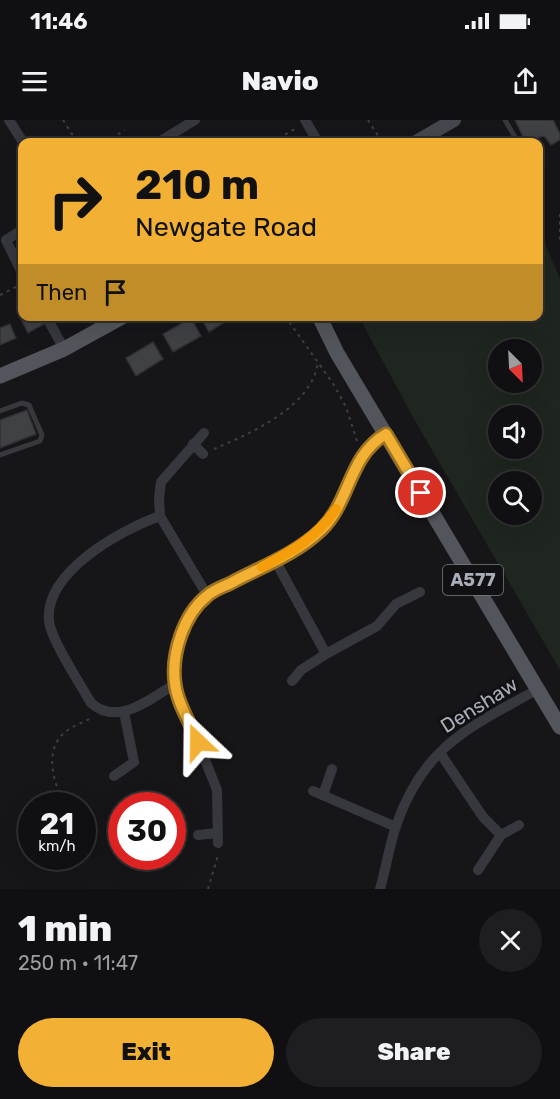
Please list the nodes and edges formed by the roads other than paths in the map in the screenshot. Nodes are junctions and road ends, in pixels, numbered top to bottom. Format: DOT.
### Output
graph roads {
  1 [pos="9,120"];
  2 [pos="195,120"];
  3 [pos="454,120"];
  4 [pos="506,120"];
  5 [pos="305,121"];
  6 [pos="439,124"];
  7 [pos="20,138"];
  8 [pos="166,138"];
  9 [pos="316,138"];
  10 [pos="421,138"];
  11 [pos="516,138"];
  12 [pos="18,232"];
  13 [pos="3,240"];
  14 [pos="18,266"];
  15 [pos="49,321"];
  16 [pos="115,321"];
  17 [pos="322,321"];
  18 [pos="64,349"];
  19 [pos="0,376"];
  20 [pos="0,411"];
  21 [pos="204,433"];
  22 [pos="386,434"];
  23 [pos="193,444"];
  24 [pos="203,454"];
  25 [pos="0,455"];
  26 [pos="160,516"];
  27 [pos="275,560"];
  28 [pos="207,595"];
  29 [pos="416,608"];
  30 [pos="326,654"];
  31 [pos="292,681"];
  32 [pos="175,684"];
  33 [pos="538,690"];
  34 [pos="124,712"];
  35 [pos="560,727"];
  36 [pos="440,753"];
  37 [pos="134,762"];
  38 [pos="146,765"];
  39 [pos="332,769"];
  40 [pos="114,776"];
  41 [pos="519,825"];
  42 [pos="396,826"];
  43 [pos="198,835"];
  44 [pos="501,835"];
  45 [pos="478,870"];
  46 [pos="380,889"];
  1 -- 7 [label="street"];
  2 -- 8 [label="street"];
  3 -- 6 [label="street"];
  4 -- 11 [label="lane"];
  5 -- 9 [label="street"];
  6 -- 10 [label="street"];
  12 -- 13 [label="street"];
  13 -- 14 [label="street"];
  15 -- 18 [label="street"];
  16 -- 18 [label="main road"];
  17 -- 22 [label="main road, A577"];
  18 -- 19 [label="main road"];
  20 -- 25 [label="lane"];
  21 -- 23 [label="street"];
  22 -- 27 [label="street"];
  22 -- 33 [label="main road, A577"];
  23 -- 24 [label="street"];
  23 -- 26 [label="street"];
  26 -- 28 [label="street"];
  26 -- 34 [label="street"];
  27 -- 28 [label="street"];
  27 -- 30 [label="street"];
  28 -- 32 [label="street"];
  29 -- 30 [label="street"];
  30 -- 31 [label="street"];
  32 -- 34 [label="street"];
  32 -- 43 [label="street"];
  33 -- 35 [label="main road, A577"];
  33 -- 36 [label="street, Denshaw"];
  34 -- 37 [label="street"];
  36 -- 42 [label="street, Denshaw"];
  36 -- 44 [label="street, Denshaw"];
  37 -- 38 [label="street"];
  37 -- 40 [label="street"];
  39 -- 42 [label="street"];
  41 -- 44 [label="street"];
  42 -- 46 [label="street, Denshaw"];
  44 -- 45 [label="street"];
}
